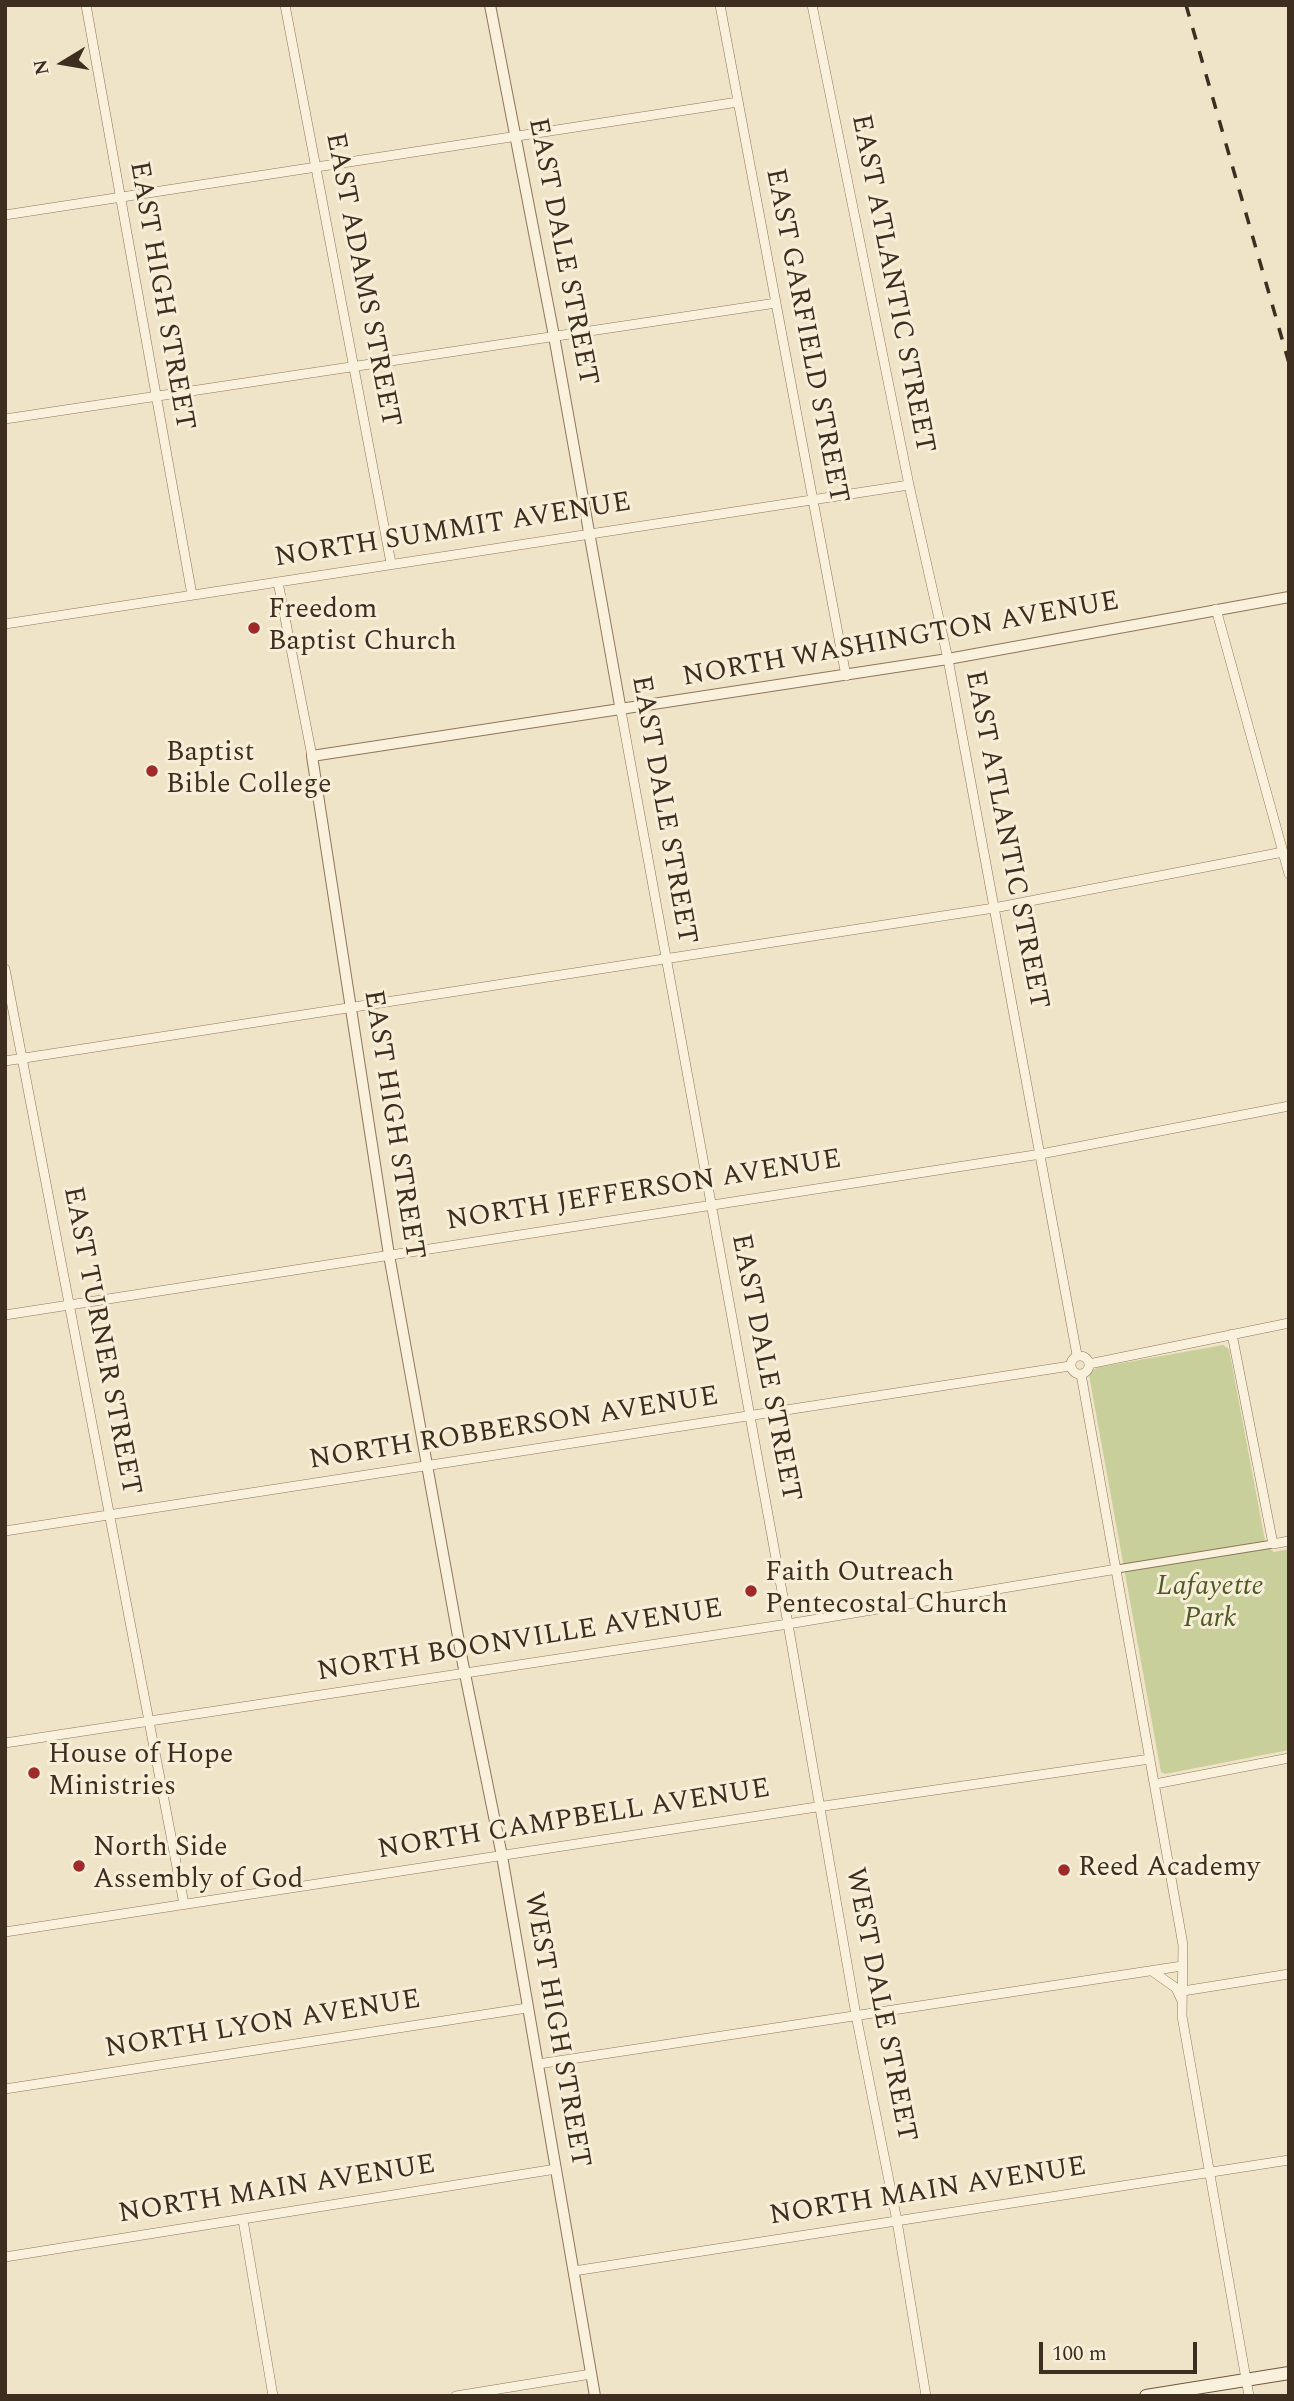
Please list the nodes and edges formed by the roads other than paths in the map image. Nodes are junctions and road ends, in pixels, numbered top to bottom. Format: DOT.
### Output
graph roads {
  1 [pos="86,5"];
  2 [pos="285,5"];
  3 [pos="490,5"];
  4 [pos="720,5"];
  5 [pos="812,5"];
  6 [pos="738,102"];
  7 [pos="516,137"];
  8 [pos="318,169"];
  9 [pos="118,198"];
  10 [pos="5,215"];
  11 [pos="776,303"];
  12 [pos="554,336"];
  13 [pos="355,367"];
  14 [pos="154,397"];
  15 [pos="5,419"];
  16 [pos="909,485"];
  17 [pos="814,501"];
  18 [pos="590,534"];
  19 [pos="391,563"];
  20 [pos="278,582"];
  21 [pos="192,595"];
  22 [pos="1289,597"];
  23 [pos="1216,609"];
  24 [pos="5,624"];
  25 [pos="948,659"];
  26 [pos="846,676"];
  27 [pos="621,711"];
  28 [pos="312,756"];
  29 [pos="1283,852"];
  30 [pos="1289,874"];
  31 [pos="995,908"];
  32 [pos="665,958"];
  33 [pos="5,969"];
  34 [pos="350,1008"];
  35 [pos="23,1058"];
  36 [pos="5,1061"];
  37 [pos="1289,1106"];
  38 [pos="1041,1154"];
  39 [pos="710,1205"];
  40 [pos="388,1255"];
  41 [pos="70,1304"];
  42 [pos="5,1315"];
  43 [pos="1289,1323"];
  44 [pos="1232,1334"];
  45 [pos="1077,1355"];
  46 [pos="1089,1363"];
  47 [pos="1070,1366"];
  48 [pos="1081,1374"];
  49 [pos="750,1417"];
  50 [pos="426,1467"];
  51 [pos="110,1516"];
  52 [pos="5,1531"];
  53 [pos="1289,1541"];
  54 [pos="1273,1544"];
  55 [pos="1117,1569"];
  56 [pos="788,1624"];
  57 [pos="465,1674"];
  58 [pos="148,1722"];
  59 [pos="5,1743"];
  60 [pos="1289,1758"];
  61 [pos="1150,1759"];
  62 [pos="1155,1784"];
  63 [pos="819,1806"];
  64 [pos="502,1856"];
  65 [pos="184,1904"];
  66 [pos="5,1932"];
  67 [pos="1182,1966"];
  68 [pos="1151,1970"];
  69 [pos="1289,1974"];
  70 [pos="1183,1991"];
  71 [pos="1182,2003"];
  72 [pos="527,2008"];
  73 [pos="856,2015"];
  74 [pos="538,2064"];
  75 [pos="5,2089"];
  76 [pos="1289,2160"];
  77 [pos="556,2169"];
  78 [pos="1209,2172"];
  79 [pos="243,2220"];
  80 [pos="897,2221"];
  81 [pos="5,2257"];
  82 [pos="574,2270"];
  83 [pos="1289,2373"];
  84 [pos="591,2374"];
  85 [pos="1246,2381"];
  86 [pos="272,2396"];
  87 [pos="456,2396"];
  88 [pos="595,2396"];
  89 [pos="926,2396"];
  90 [pos="1146,2396"];
  91 [pos="1249,2396"];
  1 -- 9 [label="street, EAST HIGH STREET"];
  2 -- 8 [label="street, EAST ADAMS STREET"];
  3 -- 7 [label="street, EAST DALE STREET"];
  4 -- 6 [label="street, EAST GARFIELD STREET"];
  5 -- 16 [label="street, EAST ATLANTIC STREET"];
  6 -- 7 [label="street"];
  6 -- 11 [label="street, EAST GARFIELD STREET"];
  7 -- 8 [label="street"];
  7 -- 12 [label="street, EAST DALE STREET"];
  8 -- 9 [label="street"];
  8 -- 13 [label="street, EAST ADAMS STREET"];
  9 -- 10 [label="street"];
  9 -- 14 [label="street, EAST HIGH STREET"];
  11 -- 12 [label="street"];
  11 -- 17 [label="street, EAST GARFIELD STREET"];
  12 -- 13 [label="street"];
  12 -- 18 [label="street, EAST DALE STREET"];
  13 -- 14 [label="street"];
  13 -- 19 [label="street, EAST ADAMS STREET"];
  14 -- 15 [label="street"];
  14 -- 21 [label="street, EAST HIGH STREET"];
  16 -- 17 [label="street, NORTH SUMMIT AVENUE"];
  16 -- 25 [label="street, EAST ATLANTIC STREET"];
  17 -- 18 [label="street, NORTH SUMMIT AVENUE"];
  17 -- 26 [label="street, EAST GARFIELD STREET"];
  18 -- 19 [label="street, NORTH SUMMIT AVENUE"];
  18 -- 27 [label="street, EAST DALE STREET"];
  19 -- 20 [label="street, NORTH SUMMIT AVENUE"];
  20 -- 21 [label="street, NORTH SUMMIT AVENUE"];
  20 -- 28 [label="street, EAST HIGH STREET"];
  21 -- 24 [label="street, NORTH SUMMIT AVENUE"];
  22 -- 23 [label="street, NORTH WASHINGTON AVENUE"];
  23 -- 25 [label="street, NORTH WASHINGTON AVENUE"];
  23 -- 29 [label="street"];
  25 -- 26 [label="street, NORTH WASHINGTON AVENUE"];
  25 -- 31 [label="street, EAST ATLANTIC STREET"];
  26 -- 27 [label="street, NORTH WASHINGTON AVENUE"];
  27 -- 28 [label="street, NORTH WASHINGTON AVENUE"];
  27 -- 32 [label="street, EAST DALE STREET"];
  28 -- 34 [label="street, EAST HIGH STREET"];
  29 -- 30 [label="street"];
  29 -- 31 [label="street"];
  31 -- 32 [label="street"];
  31 -- 38 [label="street, EAST ATLANTIC STREET"];
  32 -- 34 [label="street"];
  32 -- 39 [label="street, EAST DALE STREET"];
  33 -- 35 [label="street, EAST TURNER STREET"];
  34 -- 35 [label="street"];
  34 -- 40 [label="street, EAST HIGH STREET"];
  35 -- 36 [label="street"];
  35 -- 41 [label="street, EAST TURNER STREET"];
  37 -- 38 [label="street, NORTH JEFFERSON AVENUE"];
  38 -- 39 [label="street, NORTH JEFFERSON AVENUE"];
  38 -- 45 [label="street, EAST ATLANTIC STREET"];
  39 -- 40 [label="street, NORTH JEFFERSON AVENUE"];
  39 -- 49 [label="street, EAST DALE STREET"];
  40 -- 41 [label="street, NORTH JEFFERSON AVENUE"];
  40 -- 50 [label="street, EAST HIGH STREET"];
  41 -- 42 [label="street, NORTH JEFFERSON AVENUE"];
  41 -- 51 [label="street, EAST TURNER STREET"];
  43 -- 44 [label="street"];
  44 -- 46 [label="street"];
  44 -- 54 [label="street"];
  45 -- 46 [label="street"];
  45 -- 47 [label="street"];
  46 -- 48 [label="street"];
  47 -- 48 [label="street"];
  47 -- 49 [label="street, NORTH ROBBERSON AVENUE"];
  48 -- 55 [label="street"];
  49 -- 50 [label="street, NORTH ROBBERSON AVENUE"];
  49 -- 56 [label="street, EAST DALE STREET"];
  50 -- 51 [label="street, NORTH ROBBERSON AVENUE"];
  50 -- 57 [label="street, EAST HIGH STREET"];
  51 -- 52 [label="street, NORTH ROBBERSON AVENUE"];
  51 -- 58 [label="street, EAST TURNER STREET"];
  53 -- 54 [label="street, NORTH BOONVILLE AVENUE"];
  54 -- 55 [label="street, NORTH BOONVILLE AVENUE"];
  55 -- 56 [label="street, NORTH BOONVILLE AVENUE"];
  55 -- 61 [label="street"];
  56 -- 57 [label="street, NORTH BOONVILLE AVENUE"];
  56 -- 63 [label="street, WEST DALE STREET"];
  57 -- 58 [label="street, NORTH BOONVILLE AVENUE"];
  57 -- 64 [label="street, WEST HIGH STREET"];
  58 -- 59 [label="street, NORTH BOONVILLE AVENUE"];
  58 -- 65 [label="street, EAST TURNER STREET"];
  60 -- 62 [label="street"];
  61 -- 62 [label="street"];
  61 -- 63 [label="street, NORTH CAMPBELL AVENUE"];
  62 -- 67 [label="street"];
  63 -- 64 [label="street, NORTH CAMPBELL AVENUE"];
  63 -- 73 [label="street, WEST DALE STREET"];
  64 -- 65 [label="street, NORTH CAMPBELL AVENUE"];
  64 -- 72 [label="street, WEST HIGH STREET"];
  65 -- 66 [label="street, NORTH CAMPBELL AVENUE"];
  67 -- 68 [label="street"];
  67 -- 70 [label="street"];
  68 -- 71 [label="street"];
  68 -- 73 [label="street"];
  69 -- 70 [label="street"];
  70 -- 71 [label="street"];
  71 -- 78 [label="street"];
  72 -- 74 [label="street, WEST HIGH STREET"];
  72 -- 75 [label="street, NORTH LYON AVENUE"];
  73 -- 74 [label="street"];
  73 -- 80 [label="street, WEST DALE STREET"];
  74 -- 77 [label="street, WEST HIGH STREET"];
  76 -- 78 [label="street, NORTH MAIN AVENUE"];
  77 -- 79 [label="street, NORTH MAIN AVENUE"];
  77 -- 82 [label="street, WEST HIGH STREET"];
  78 -- 80 [label="street, NORTH MAIN AVENUE"];
  78 -- 85 [label="street"];
  79 -- 81 [label="street, NORTH MAIN AVENUE"];
  79 -- 86 [label="street"];
  80 -- 82 [label="street, NORTH MAIN AVENUE"];
  80 -- 89 [label="street, WEST DALE STREET"];
  82 -- 84 [label="street, WEST HIGH STREET"];
  83 -- 85 [label="main road"];
  84 -- 87 [label="street"];
  84 -- 88 [label="street, WEST HIGH STREET"];
  85 -- 90 [label="main road"];
  85 -- 91 [label="street"];
}
